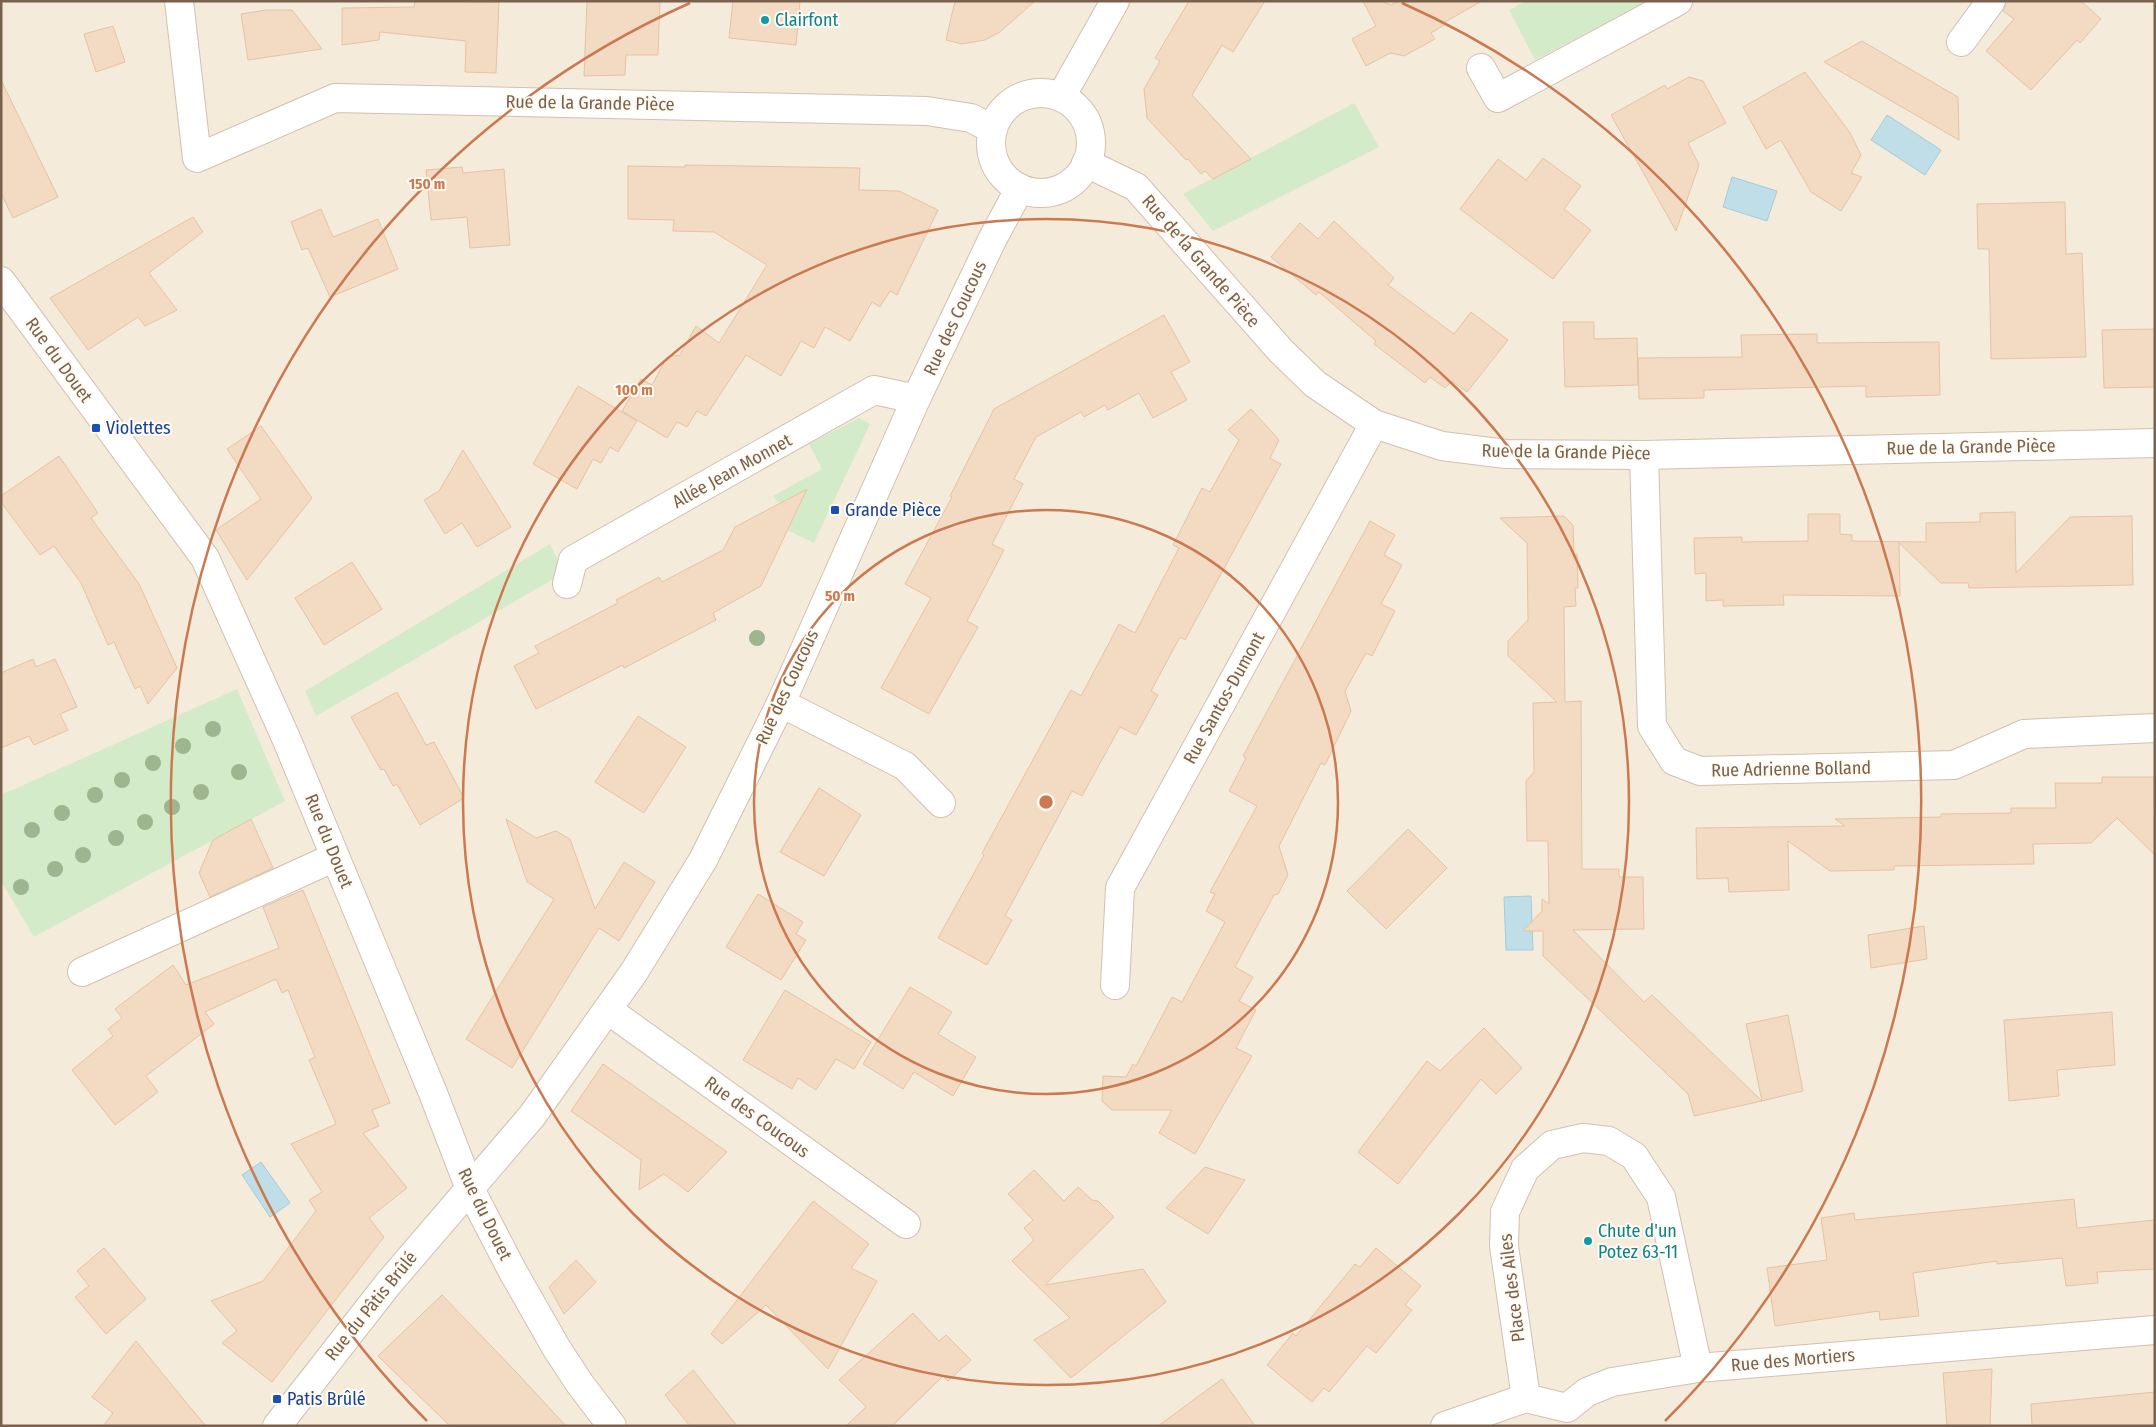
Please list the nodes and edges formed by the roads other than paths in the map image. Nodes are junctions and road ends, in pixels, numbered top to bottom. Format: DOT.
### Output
graph roads {
  1 [pos="179,1"];
  2 [pos="1115,1"];
  3 [pos="1678,1"];
  4 [pos="1991,1"];
  5 [pos="1961,42"];
  6 [pos="1481,68"];
  7 [pos="1061,97"];
  8 [pos="992,129"];
  9 [pos="1086,162"];
  10 [pos="1020,188"];
  11 [pos="1,281"];
  12 [pos="916,399"];
  13 [pos="1374,424"];
  14 [pos="2155,442"];
  15 [pos="1644,455"];
  16 [pos="567,584"];
  17 [pos="781,703"];
  18 [pos="2155,728"];
  19 [pos="941,803"];
  20 [pos="335,857"];
  21 [pos="82,972"];
  22 [pos="1116,984"];
  23 [pos="608,1010"];
  24 [pos="470,1189"];
  25 [pos="906,1224"];
  26 [pos="2155,1330"];
  27 [pos="1698,1368"];
  28 [pos="1526,1398"];
  29 [pos="1563,1417"];
  30 [pos="277,1426"];
  31 [pos="612,1426"];
  32 [pos="1445,1426"];
  1 -- 8 [label="street, Rue de la Grande Pièce"];
  2 -- 7 [label="street"];
  3 -- 6 [label="street"];
  4 -- 5 [label="street"];
  7 -- 8 [label="street"];
  7 -- 9 [label="street"];
  8 -- 10 [label="street"];
  9 -- 10 [label="street"];
  9 -- 13 [label="street, Rue de la Grande Pièce"];
  10 -- 12 [label="street, Rue des Coucous"];
  11 -- 20 [label="street, Rue du Douet"];
  12 -- 16 [label="street, Allée Jean Monnet"];
  12 -- 17 [label="street, Rue des Coucous"];
  13 -- 15 [label="street, Rue de la Grande Pièce"];
  13 -- 22 [label="street, Rue Santos-Dumont"];
  14 -- 15 [label="street, Rue de la Grande Pièce"];
  15 -- 18 [label="street, Rue Adrienne Bolland"];
  17 -- 19 [label="street"];
  17 -- 23 [label="street, Rue des Coucous"];
  20 -- 21 [label="street"];
  20 -- 24 [label="street, Rue du Douet"];
  23 -- 24 [label="street, Rue des Coucous"];
  23 -- 25 [label="street, Rue des Coucous"];
  24 -- 30 [label="street, Rue du Pâtis Brûlé"];
  24 -- 31 [label="street, Rue du Douet"];
  26 -- 27 [label="street, Rue des Mortiers"];
  27 -- 28 [label="street, Place des Ailes"];
  27 -- 29 [label="street, Rue des Mortiers"];
  28 -- 29 [label="street, Rue des Mortiers"];
  28 -- 32 [label="street"];
}
